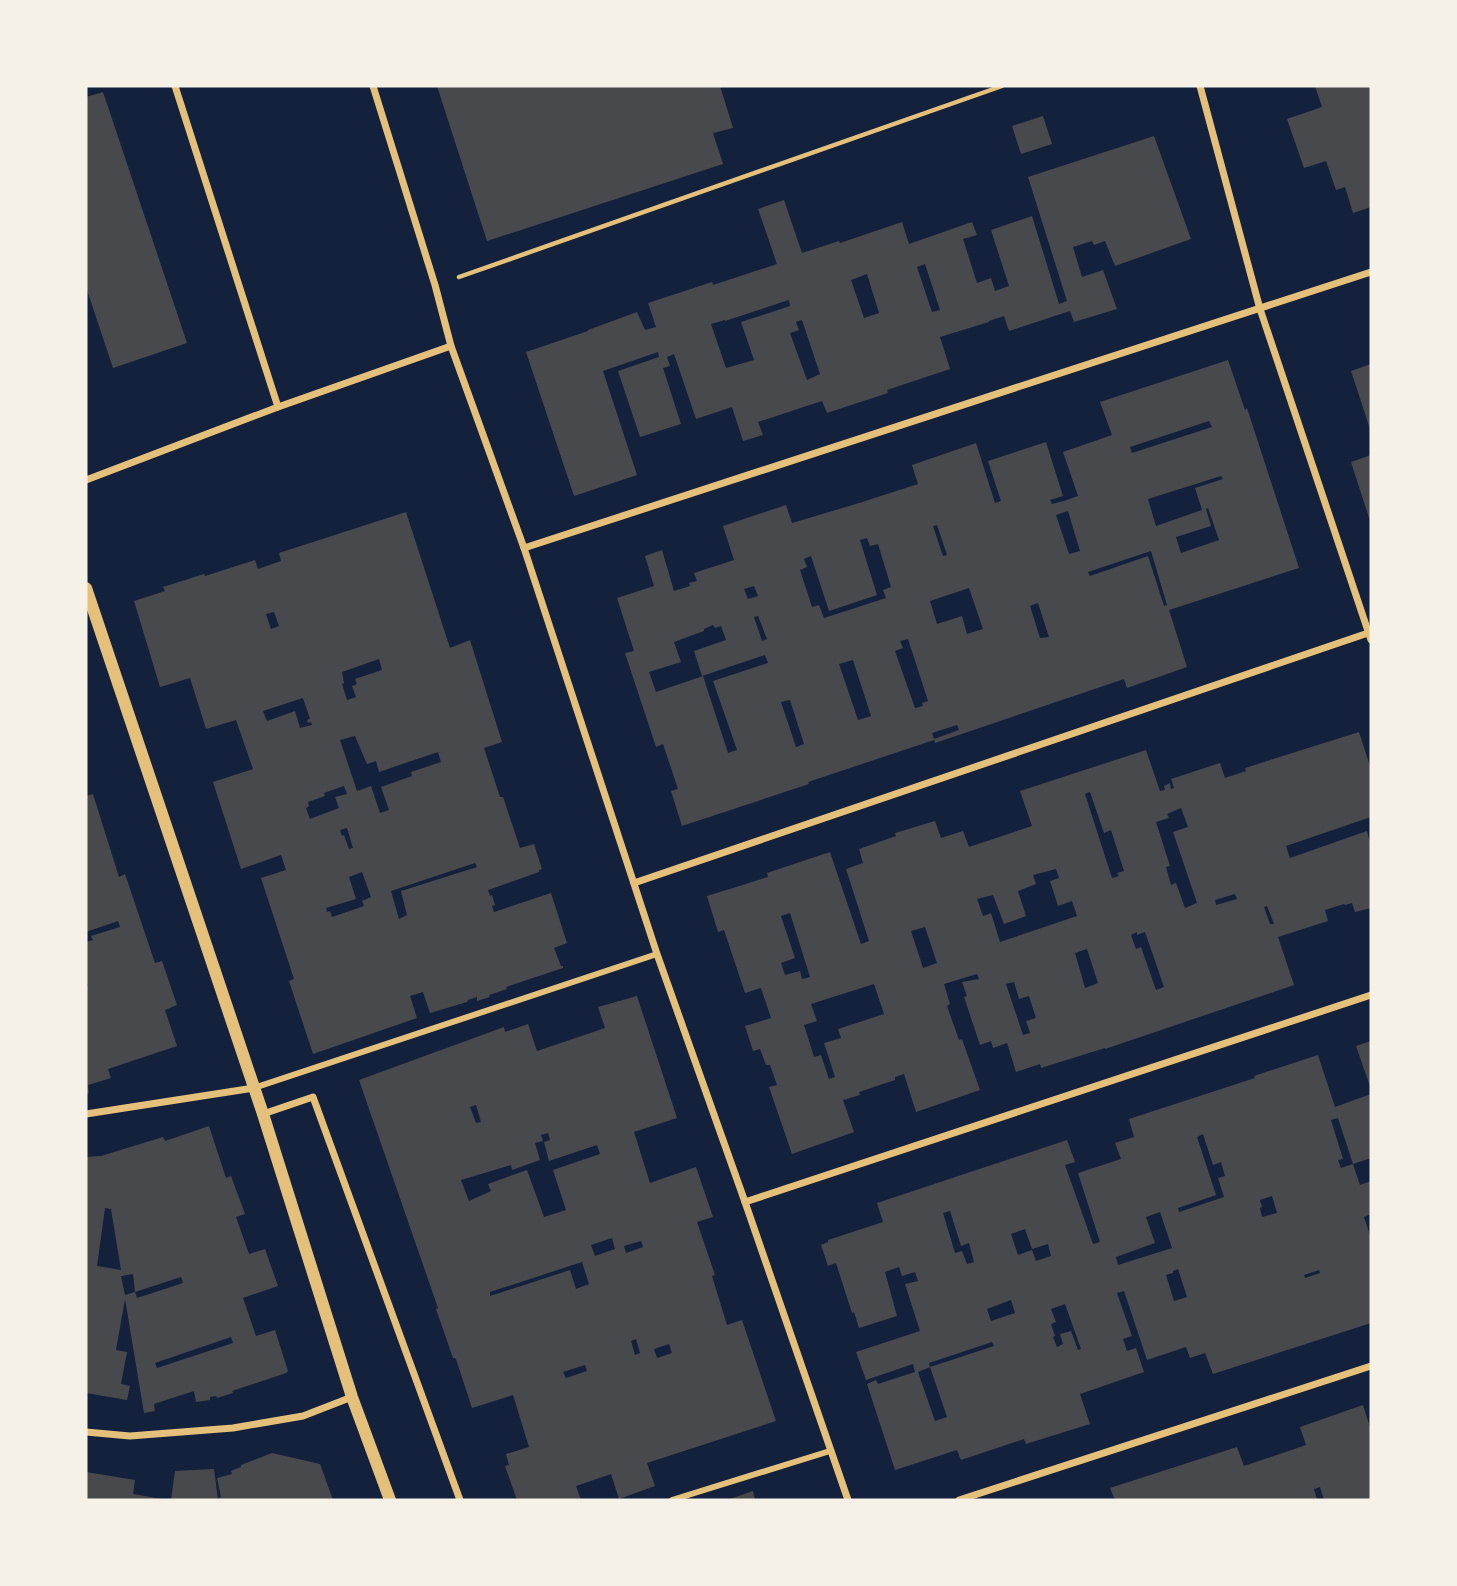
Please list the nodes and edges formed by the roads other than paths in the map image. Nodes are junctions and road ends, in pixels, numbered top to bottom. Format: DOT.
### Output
graph roads {
  1 [pos="176,86"];
  2 [pos="373,86"];
  3 [pos="1200,86"];
  4 [pos="1371,272"];
  5 [pos="1260,309"];
  6 [pos="451,346"];
  7 [pos="278,407"];
  8 [pos="86,480"];
  9 [pos="524,548"];
  10 [pos="86,588"];
  11 [pos="1371,635"];
  12 [pos="634,883"];
  13 [pos="657,954"];
  14 [pos="1371,995"];
  15 [pos="254,1088"];
  16 [pos="86,1114"];
  17 [pos="263,1114"];
  18 [pos="746,1202"];
  19 [pos="1371,1366"];
  20 [pos="352,1397"];
  21 [pos="86,1432"];
  22 [pos="830,1451"];
  23 [pos="390,1500"];
  24 [pos="460,1500"];
  25 [pos="672,1500"];
  26 [pos="848,1500"];
  27 [pos="959,1500"];
  1 -- 7 [label="street"];
  2 -- 6 [label="street"];
  3 -- 5 [label="street"];
  4 -- 5 [label="street"];
  5 -- 9 [label="street"];
  5 -- 11 [label="street"];
  6 -- 7 [label="street"];
  6 -- 9 [label="street"];
  7 -- 8 [label="street"];
  9 -- 12 [label="street"];
  10 -- 15 [label="street"];
  11 -- 12 [label="street"];
  12 -- 13 [label="street"];
  13 -- 15 [label="street"];
  13 -- 18 [label="street"];
  14 -- 18 [label="street"];
  15 -- 16 [label="street"];
  15 -- 17 [label="street"];
  17 -- 20 [label="street"];
  17 -- 24 [label="street"];
  18 -- 22 [label="street"];
  19 -- 27 [label="street"];
  20 -- 21 [label="street"];
  20 -- 23 [label="street"];
  22 -- 25 [label="street"];
  22 -- 26 [label="street"];
}
